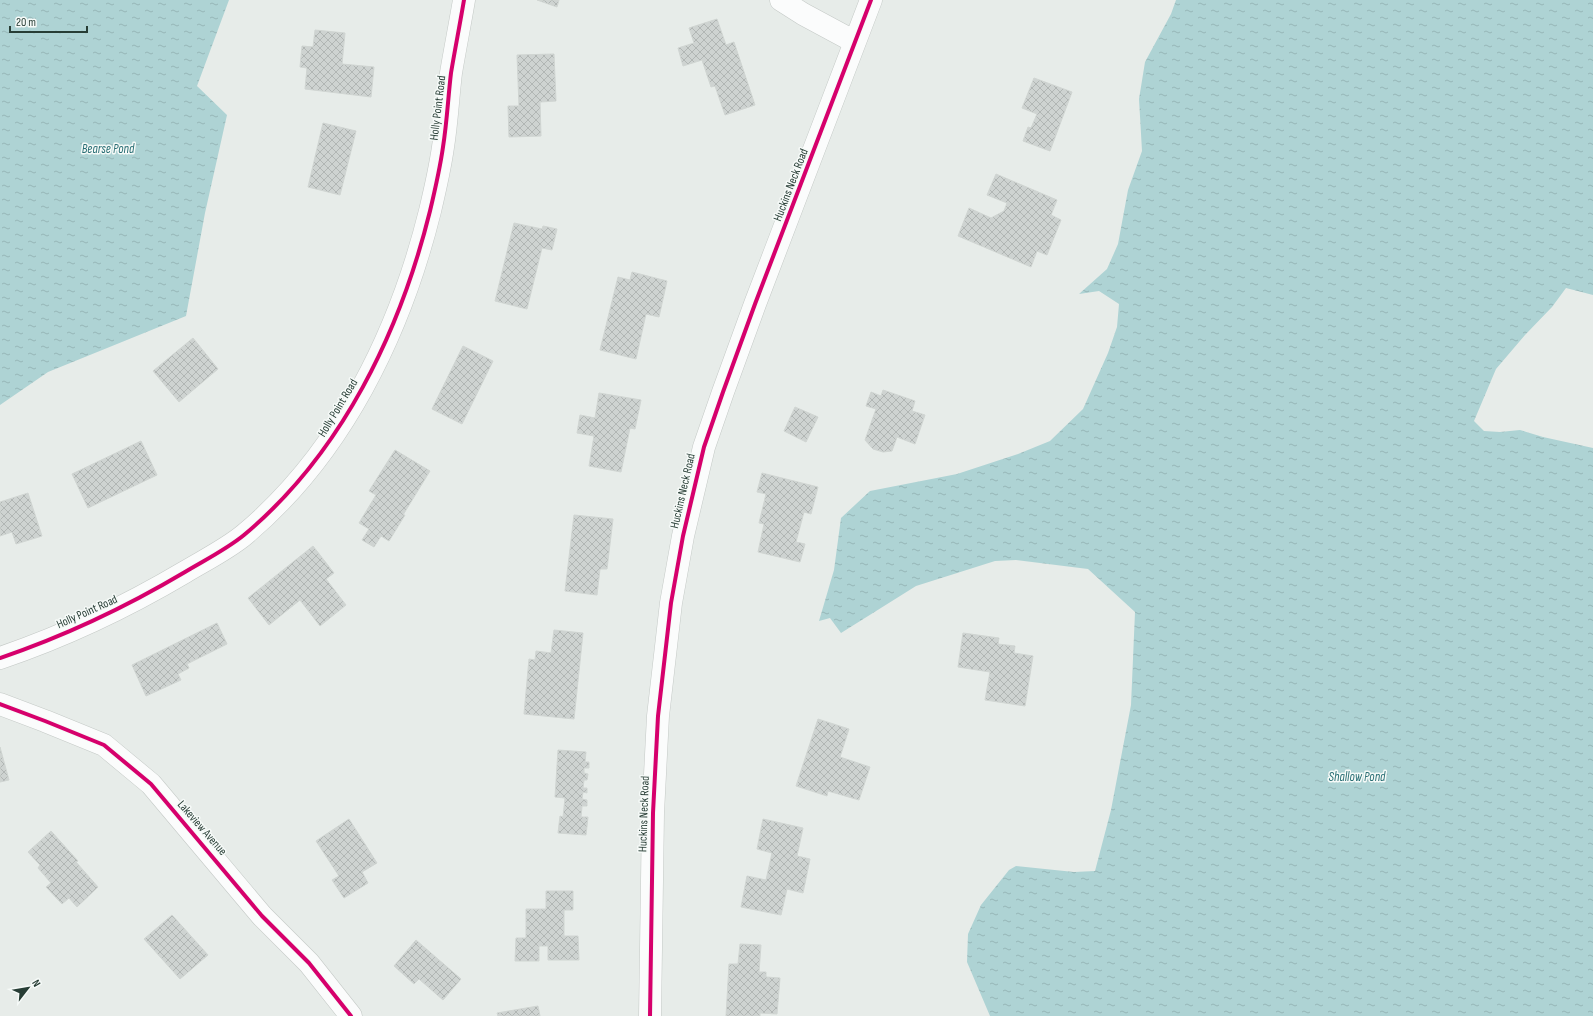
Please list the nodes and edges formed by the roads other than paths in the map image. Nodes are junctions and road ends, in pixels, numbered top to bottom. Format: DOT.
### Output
graph roads {
  1 [pos="464,0"];
  2 [pos="781,0"];
  3 [pos="872,0"];
  4 [pos="855,42"];
  5 [pos="0,658"];
  6 [pos="0,704"];
  7 [pos="351,1016"];
  8 [pos="650,1016"];
  1 -- 5 [label="street, Holly Point Road"];
  2 -- 4 [label="street"];
  3 -- 4 [label="street, Huckins Neck Road"];
  4 -- 8 [label="street, Huckins Neck Road"];
  6 -- 7 [label="street, Lakeview Avenue"];
}
